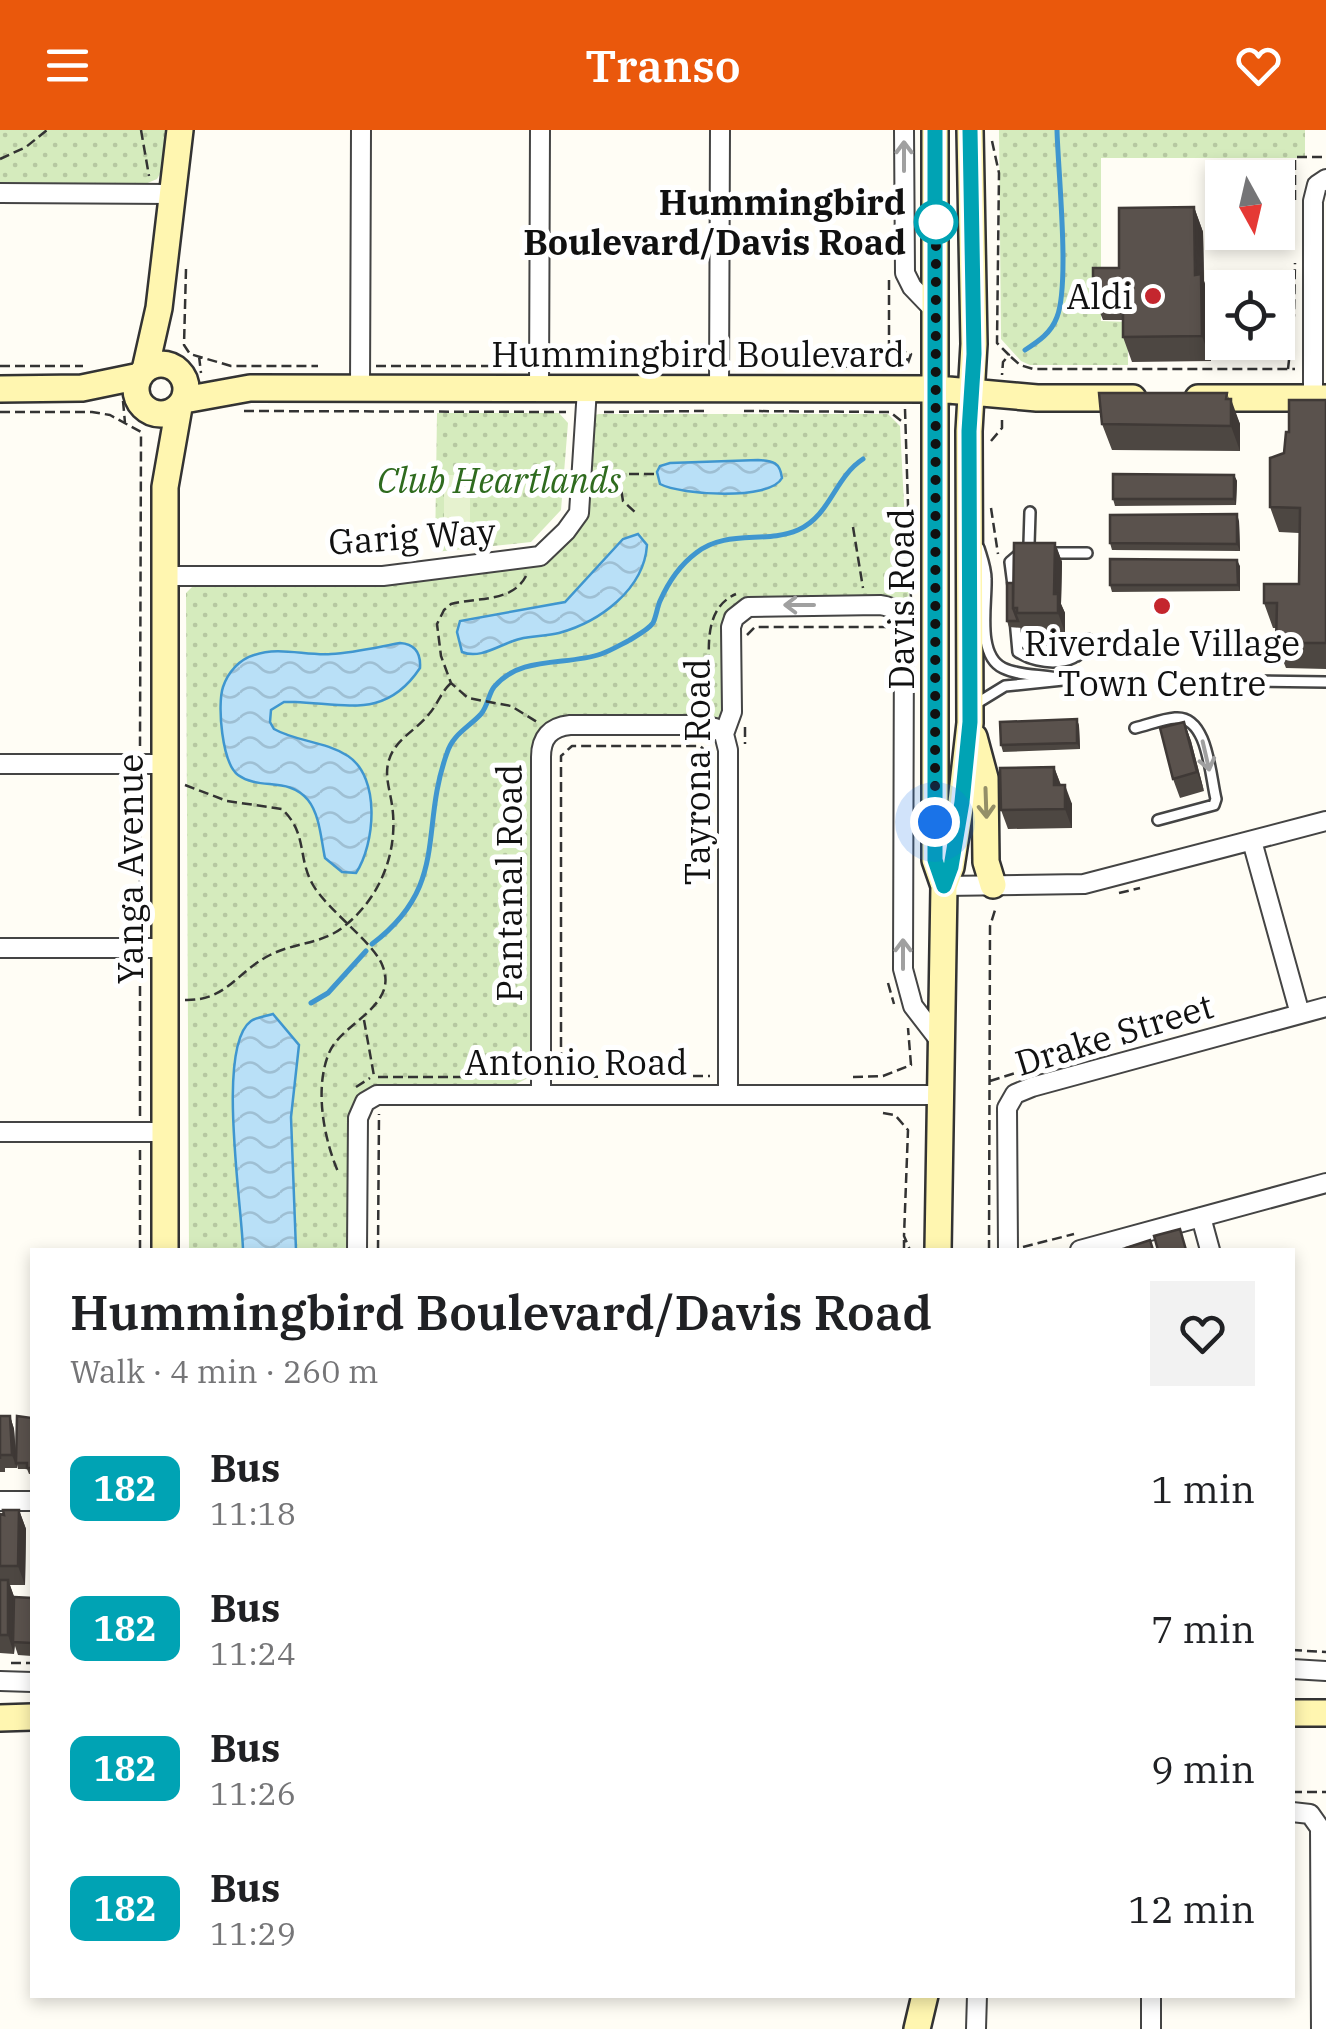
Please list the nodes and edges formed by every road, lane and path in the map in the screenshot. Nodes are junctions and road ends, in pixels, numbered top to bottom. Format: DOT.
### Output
graph roads {
  1 [pos="47,130"];
  2 [pos="141,130"];
  3 [pos="180,130"];
  4 [pos="360,130"];
  5 [pos="540,130"];
  6 [pos="720,130"];
  7 [pos="904,130"];
  8 [pos="935,130"];
  9 [pos="970,130"];
  10 [pos="0,159"];
  11 [pos="1326,179"];
  12 [pos="0,193"];
  13 [pos="162,194"];
  14 [pos="889,268"];
  15 [pos="174,273"];
  16 [pos="935,311"];
  17 [pos="1009,355"];
  18 [pos="908,359"];
  19 [pos="0,366"];
  20 [pos="95,366"];
  21 [pos="325,366"];
  22 [pos="1313,368"];
  23 [pos="142,373"];
  24 [pos="360,377"];
  25 [pos="540,377"];
  26 [pos="180,388"];
  27 [pos="0,389"];
  28 [pos="43,389"];
  29 [pos="720,389"];
  30 [pos="906,389"];
  31 [pos="936,389"];
  32 [pos="972,393"];
  33 [pos="1320,398"];
  34 [pos="587,401"];
  35 [pos="141,404"];
  36 [pos="230,411"];
  37 [pos="740,411"];
  38 [pos="904,423"];
  39 [pos="582,474"];
  40 [pos="619,474"];
  41 [pos="656,474"];
  42 [pos="165,487"];
  43 [pos="969,511"];
  44 [pos="1030,512"];
  45 [pos="637,514"];
  46 [pos="853,526"];
  47 [pos="1030,550"];
  48 [pos="1087,554"];
  49 [pos="527,560"];
  50 [pos="157,564"];
  51 [pos="911,588"];
  52 [pos="870,593"];
  53 [pos="740,594"];
  54 [pos="895,603"];
  55 [pos="745,638"];
  56 [pos="1088,639"];
  57 [pos="1254,681"];
  58 [pos="1326,682"];
  59 [pos="452,683"];
  60 [pos="697,710"];
  61 [pos="523,713"];
  62 [pos="970,716"];
  63 [pos="745,717"];
  64 [pos="542,718"];
  65 [pos="532,728"];
  66 [pos="1135,728"];
  67 [pos="724,734"];
  68 [pos="711,756"];
  69 [pos="745,757"];
  70 [pos="0,764"];
  71 [pos="165,774"];
  72 [pos="1158,820"];
  73 [pos="1326,822"];
  74 [pos="1252,841"];
  75 [pos="993,884"];
  76 [pos="944,886"];
  77 [pos="346,925"];
  78 [pos="0,948"];
  79 [pos="165,948"];
  80 [pos="887,971"];
  81 [pos="165,1000"];
  82 [pos="1326,1007"];
  83 [pos="896,1010"];
  84 [pos="1300,1014"];
  85 [pos="363,1016"];
  86 [pos="905,1022"];
  87 [pos="940,1041"];
  88 [pos="375,1077"];
  89 [pos="561,1077"];
  90 [pos="837,1077"];
  91 [pos="541,1085"];
  92 [pos="728,1086"];
  93 [pos="350,1093"];
  94 [pos="939,1095"];
  95 [pos="378,1111"];
  96 [pos="882,1112"];
  97 [pos="0,1132"];
  98 [pos="165,1132"];
  99 [pos="344,1171"];
  100 [pos="1326,1184"];
  101 [pos="1201,1218"];
  102 [pos="165,1248"];
  103 [pos="358,1248"];
  104 [pos="378,1248"];
  105 [pos="907,1248"];
  106 [pos="938,1248"];
  107 [pos="1008,1248"];
  108 [pos="1088,1248"];
  109 [pos="1209,1248"];
  110 [pos="0,1501"];
  111 [pos="30,1501"];
  112 [pos="1295,1650"];
  113 [pos="1326,1652"];
  114 [pos="0,1663"];
  115 [pos="30,1663"];
  116 [pos="1295,1669"];
  117 [pos="1326,1671"];
  118 [pos="0,1682"];
  119 [pos="30,1682"];
  120 [pos="1295,1713"];
  121 [pos="1326,1713"];
  122 [pos="30,1717"];
  123 [pos="0,1718"];
  124 [pos="1295,1792"];
  125 [pos="1326,1792"];
  126 [pos="1295,1812"];
  127 [pos="924,1998"];
  128 [pos="977,1998"];
  129 [pos="1151,1998"];
  130 [pos="917,2029"];
  131 [pos="976,2029"];
  132 [pos="1150,2029"];
  133 [pos="1320,2029"];
  1 -- 10 [label="path"];
  2 -- 13 [label="path"];
  3 -- 13 [label="street, Yanga Avenue"];
  4 -- 24 [label="street"];
  5 -- 25 [label="street"];
  6 -- 29 [label="street"];
  16 -- 7 [label="street, one-way"];
  8 -- 16 [label="street, Davis Road"];
  9 -- 32 [label="street, Davis Road"];
  11 -- 22 [label="street"];
  12 -- 13 [label="street"];
  13 -- 15 [label="street, Yanga Avenue"];
  14 -- 18 [label="path"];
  15 -- 21 [label="path"];
  15 -- 23 [label="street, Yanga Avenue"];
  15 -- 26 [label="street, Yanga Avenue"];
  16 -- 31 [label="street, Davis Road"];
  17 -- 22 [label="path"];
  18 -- 29 [label="path"];
  18 -- 30 [label="path"];
  19 -- 20 [label="path"];
  22 -- 33 [label="street"];
  23 -- 26 [label="street"];
  23 -- 28 [label="street"];
  23 -- 35 [label="street"];
  24 -- 25 [label="street, Hummingbird Boulevard"];
  24 -- 25 [label="path"];
  24 -- 26 [label="street, Hummingbird Boulevard"];
  25 -- 29 [label="path"];
  25 -- 34 [label="street, Hummingbird Boulevard"];
  26 -- 35 [label="street"];
  26 -- 42 [label="street, Yanga Avenue"];
  27 -- 28 [label="street"];
  28 -- 35 [label="street"];
  29 -- 30 [label="street, Hummingbird Boulevard"];
  29 -- 34 [label="street, Hummingbird Boulevard"];
  29 -- 34 [label="path"];
  30 -- 31 [label="street, Hummingbird Boulevard"];
  30 -- 38 [label="path"];
  31 -- 32 [label="street, Hummingbird Boulevard"];
  31 -- 76 [label="street, Davis Road"];
  32 -- 33 [label="street, Hummingbird Boulevard"];
  32 -- 43 [label="street, Davis Road"];
  34 -- 36 [label="path"];
  34 -- 39 [label="street, Garig Way"];
  35 -- 42 [label="street, Yanga Avenue"];
  37 -- 38 [label="path"];
  38 -- 51 [label="path"];
  39 -- 40 [label="path"];
  39 -- 49 [label="street, Garig Way"];
  40 -- 41 [label="path"];
  40 -- 45 [label="path"];
  42 -- 50 [label="street, Yanga Avenue"];
  43 -- 62 [label="street, Davis Road"];
  43 -- 62 [label="lane"];
  44 -- 47 [label="lane"];
  46 -- 52 [label="path"];
  47 -- 48 [label="lane"];
  47 -- 56 [label="lane"];
  49 -- 50 [label="street, Garig Way"];
  49 -- 59 [label="path"];
  50 -- 71 [label="street, Yanga Avenue"];
  51 -- 54 [label="path"];
  51 -- 54 [label="path"];
  53 -- 60 [label="path"];
  54 -- 55 [label="path"];
  54 -- 67 [label="street, Tayrona Road, one-way"];
  87 -- 54 [label="street, Davis Road, one-way"];
  57 -- 58 [label="lane"];
  59 -- 61 [label="path"];
  59 -- 77 [label="path"];
  62 -- 75 [label="street, one-way"];
  62 -- 76 [label="street, Davis Road"];
  63 -- 69 [label="path"];
  64 -- 65 [label="path"];
  66 -- 72 [label="lane, one-way"];
  67 -- 91 [label="street, Pantanal Road"];
  67 -- 92 [label="street, Tayrona Road"];
  68 -- 89 [label="path"];
  70 -- 71 [label="street"];
  71 -- 77 [label="path"];
  71 -- 79 [label="street, Yanga Avenue"];
  73 -- 74 [label="street"];
  74 -- 75 [label="street"];
  74 -- 84 [label="street"];
  75 -- 76 [label="street"];
  76 -- 87 [label="street, Davis Road"];
  77 -- 81 [label="path"];
  77 -- 85 [label="path"];
  78 -- 79 [label="street"];
  79 -- 81 [label="street, Yanga Avenue"];
  80 -- 83 [label="path"];
  81 -- 98 [label="street, Yanga Avenue"];
  82 -- 84 [label="street, Drake Street"];
  84 -- 107 [label="street, Drake Street"];
  85 -- 88 [label="path"];
  85 -- 99 [label="path"];
  86 -- 90 [label="path"];
  87 -- 94 [label="street, Davis Road"];
  88 -- 91 [label="path"];
  88 -- 93 [label="path"];
  89 -- 91 [label="path"];
  89 -- 92 [label="path"];
  91 -- 92 [label="street, Antonio Road"];
  91 -- 103 [label="street, Antonio Road"];
  92 -- 94 [label="street, Antonio Road"];
  94 -- 106 [label="street, Davis Road"];
  95 -- 104 [label="path"];
  96 -- 105 [label="path"];
  97 -- 98 [label="street"];
  98 -- 102 [label="street, Yanga Avenue"];
  100 -- 101 [label="street"];
  101 -- 108 [label="street"];
  101 -- 109 [label="street"];
  110 -- 111 [label="street"];
  112 -- 113 [label="path"];
  114 -- 115 [label="path"];
  116 -- 117 [label="street"];
  118 -- 119 [label="street"];
  120 -- 121 [label="street"];
  122 -- 123 [label="street"];
  124 -- 125 [label="path"];
  126 -- 133 [label="street"];
  127 -- 130 [label="street"];
  128 -- 131 [label="street"];
  129 -- 132 [label="street"];
}
